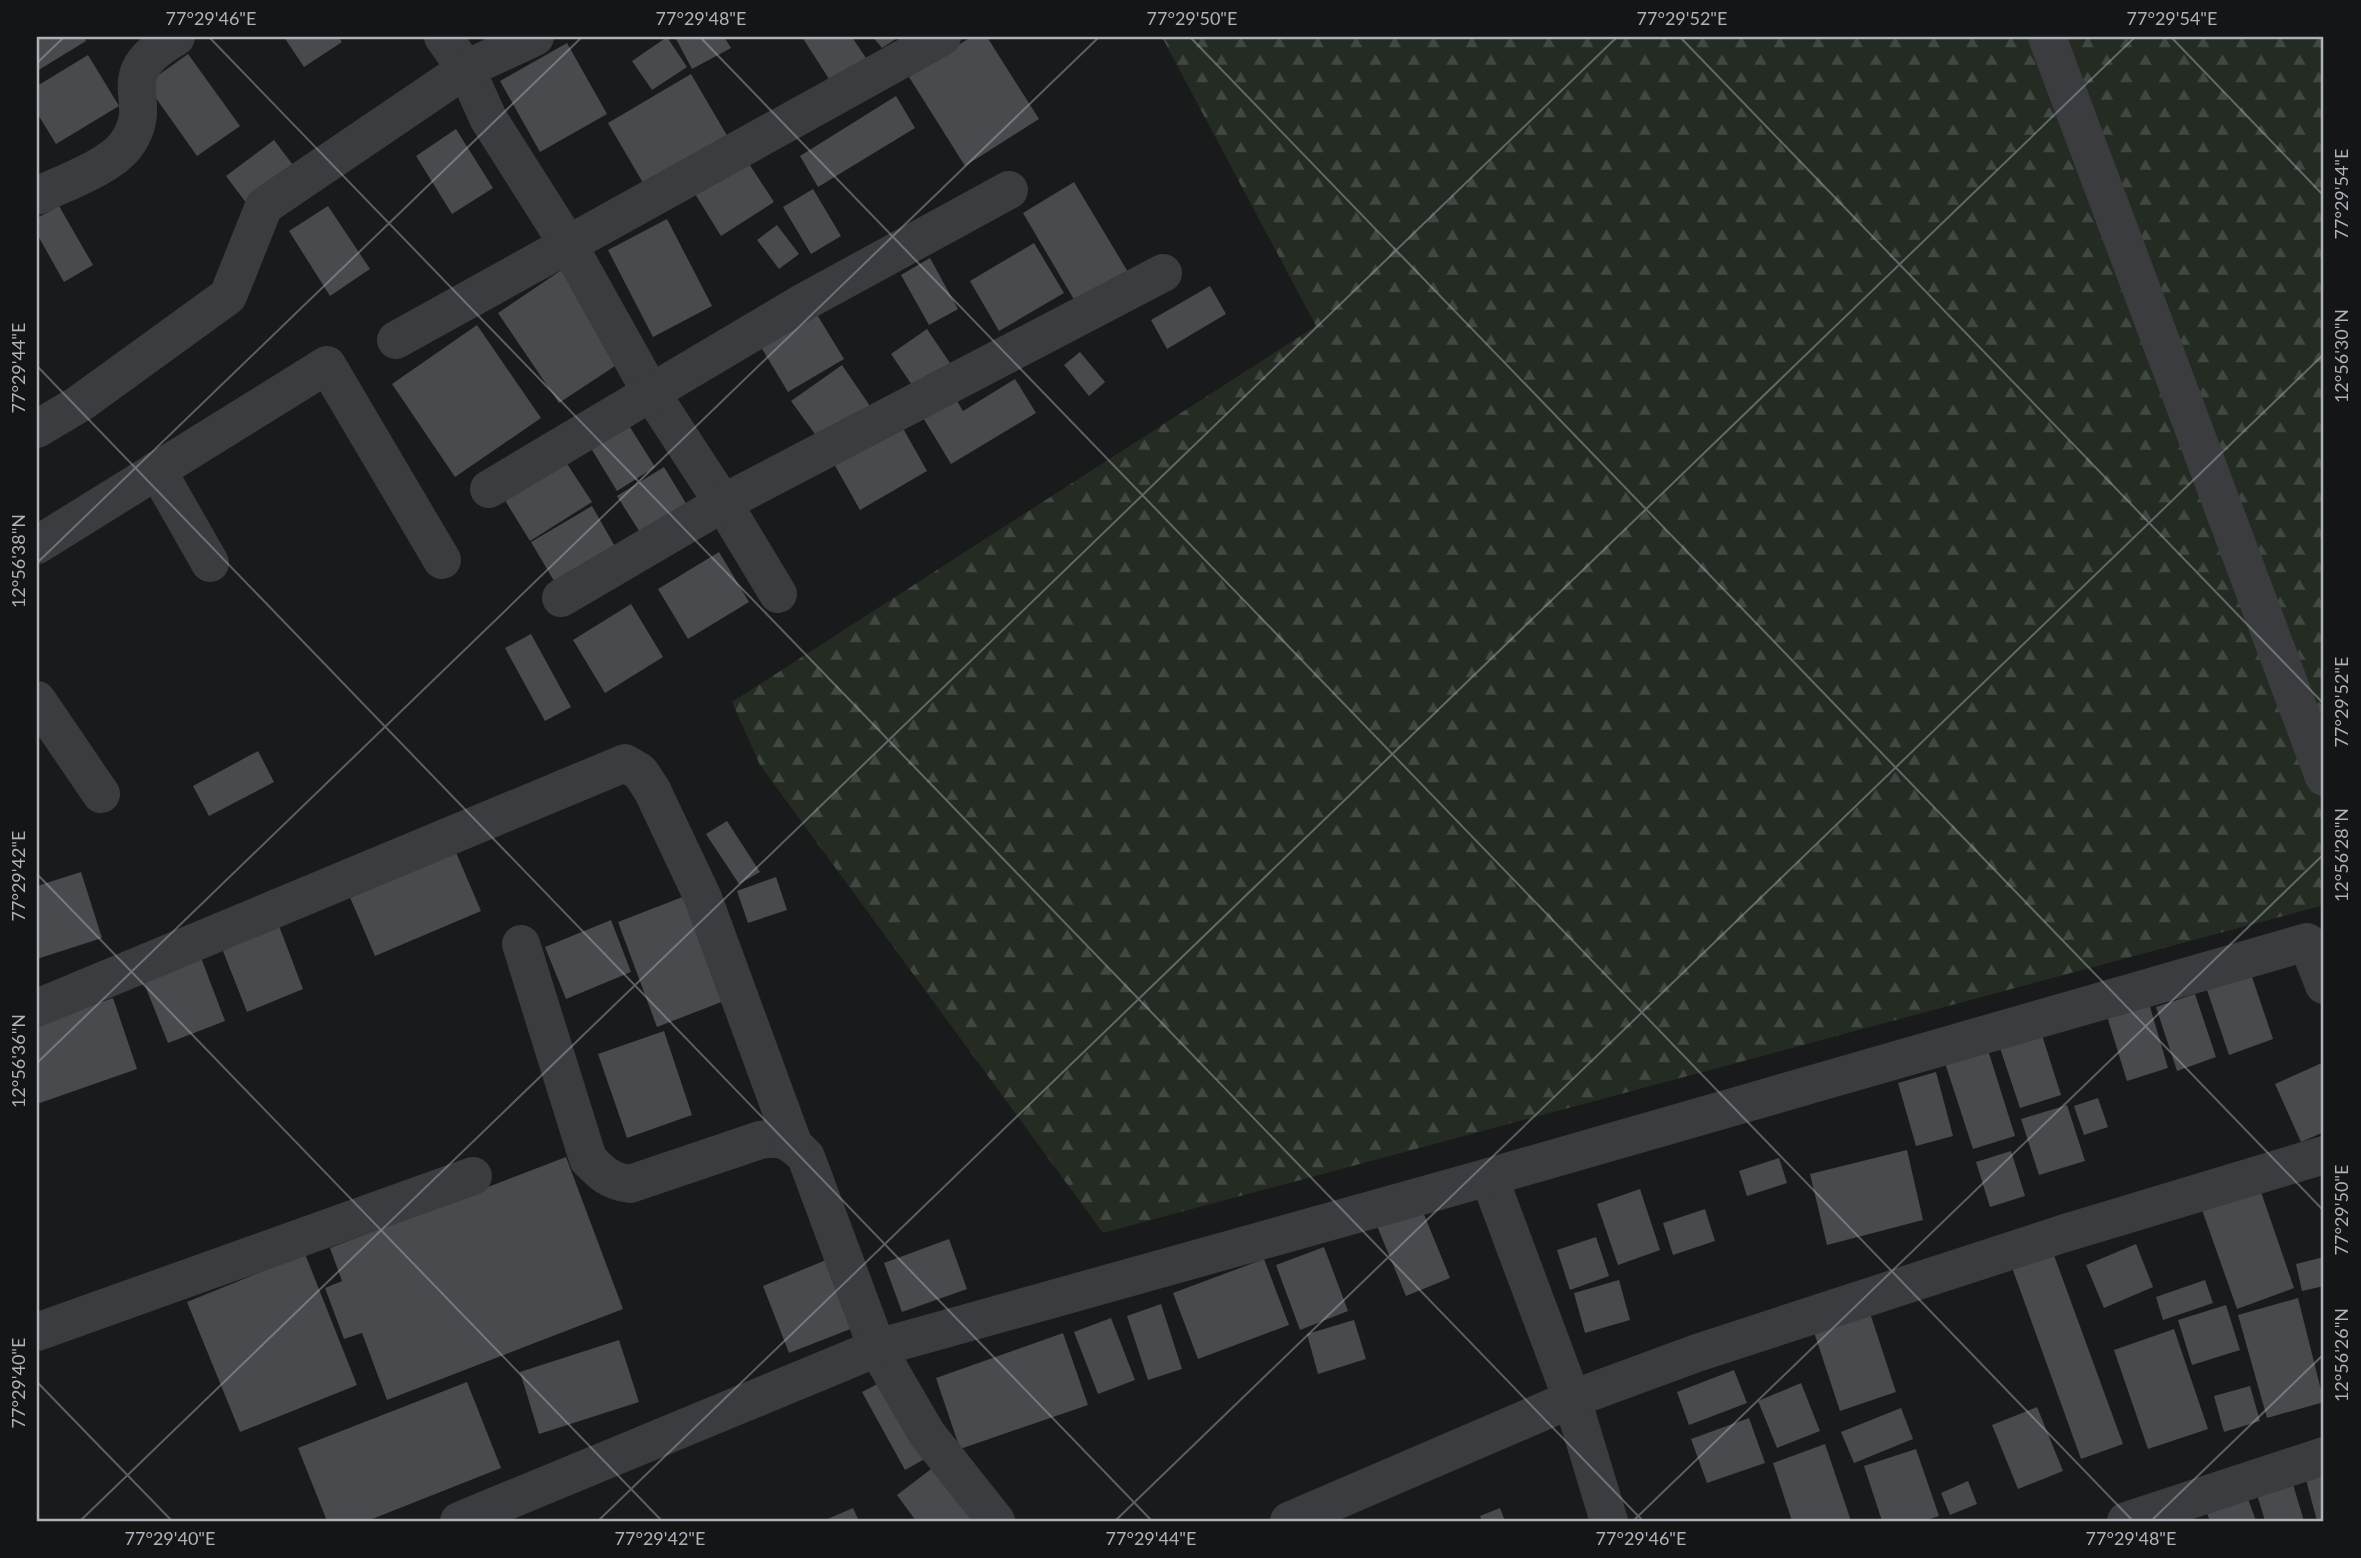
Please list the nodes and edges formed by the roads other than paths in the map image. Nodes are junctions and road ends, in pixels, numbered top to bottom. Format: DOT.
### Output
graph roads {
  1 [pos="176,37"];
  2 [pos="443,37"];
  3 [pos="536,37"];
  4 [pos="942,37"];
  5 [pos="2047,37"];
  6 [pos="466,69"];
  7 [pos="1009,190"];
  8 [pos="37,196"];
  9 [pos="569,246"];
  10 [pos="1163,273"];
  11 [pos="396,341"];
  12 [pos="650,391"];
  13 [pos="37,429"];
  14 [pos="157,470"];
  15 [pos="489,489"];
  16 [pos="723,503"];
  17 [pos="37,544"];
  18 [pos="442,560"];
  19 [pos="210,563"];
  20 [pos="778,594"];
  21 [pos="561,598"];
  22 [pos="37,700"];
  23 [pos="2324,777"];
  24 [pos="101,794"];
  25 [pos="521,944"];
  26 [pos="2324,985"];
  27 [pos="37,1008"];
  28 [pos="793,1143"];
  29 [pos="2324,1155"];
  30 [pos="472,1176"];
  31 [pos="1489,1177"];
  32 [pos="37,1332"];
  33 [pos="877,1348"];
  34 [pos="1572,1399"];
  35 [pos="2324,1456"];
  36 [pos="458,1521"];
  37 [pos="996,1521"];
  38 [pos="1289,1521"];
  39 [pos="1609,1521"];
  40 [pos="2126,1521"];
  1 -- 8 [label="street"];
  2 -- 6 [label="street"];
  3 -- 6 [label="street"];
  4 -- 9 [label="street"];
  5 -- 23 [label="street"];
  6 -- 9 [label="street"];
  6 -- 13 [label="street"];
  7 -- 12 [label="street"];
  9 -- 11 [label="street"];
  9 -- 12 [label="street"];
  10 -- 16 [label="street"];
  12 -- 15 [label="street"];
  12 -- 16 [label="street"];
  14 -- 17 [label="street"];
  14 -- 18 [label="street"];
  14 -- 19 [label="street"];
  16 -- 20 [label="street"];
  16 -- 21 [label="street"];
  22 -- 24 [label="street"];
  25 -- 28 [label="street"];
  26 -- 31 [label="street"];
  27 -- 28 [label="street"];
  28 -- 33 [label="street"];
  29 -- 34 [label="street"];
  30 -- 32 [label="street"];
  31 -- 33 [label="street"];
  31 -- 34 [label="street"];
  33 -- 36 [label="street"];
  33 -- 37 [label="street"];
  34 -- 38 [label="street"];
  34 -- 39 [label="street"];
  35 -- 40 [label="street"];
}
